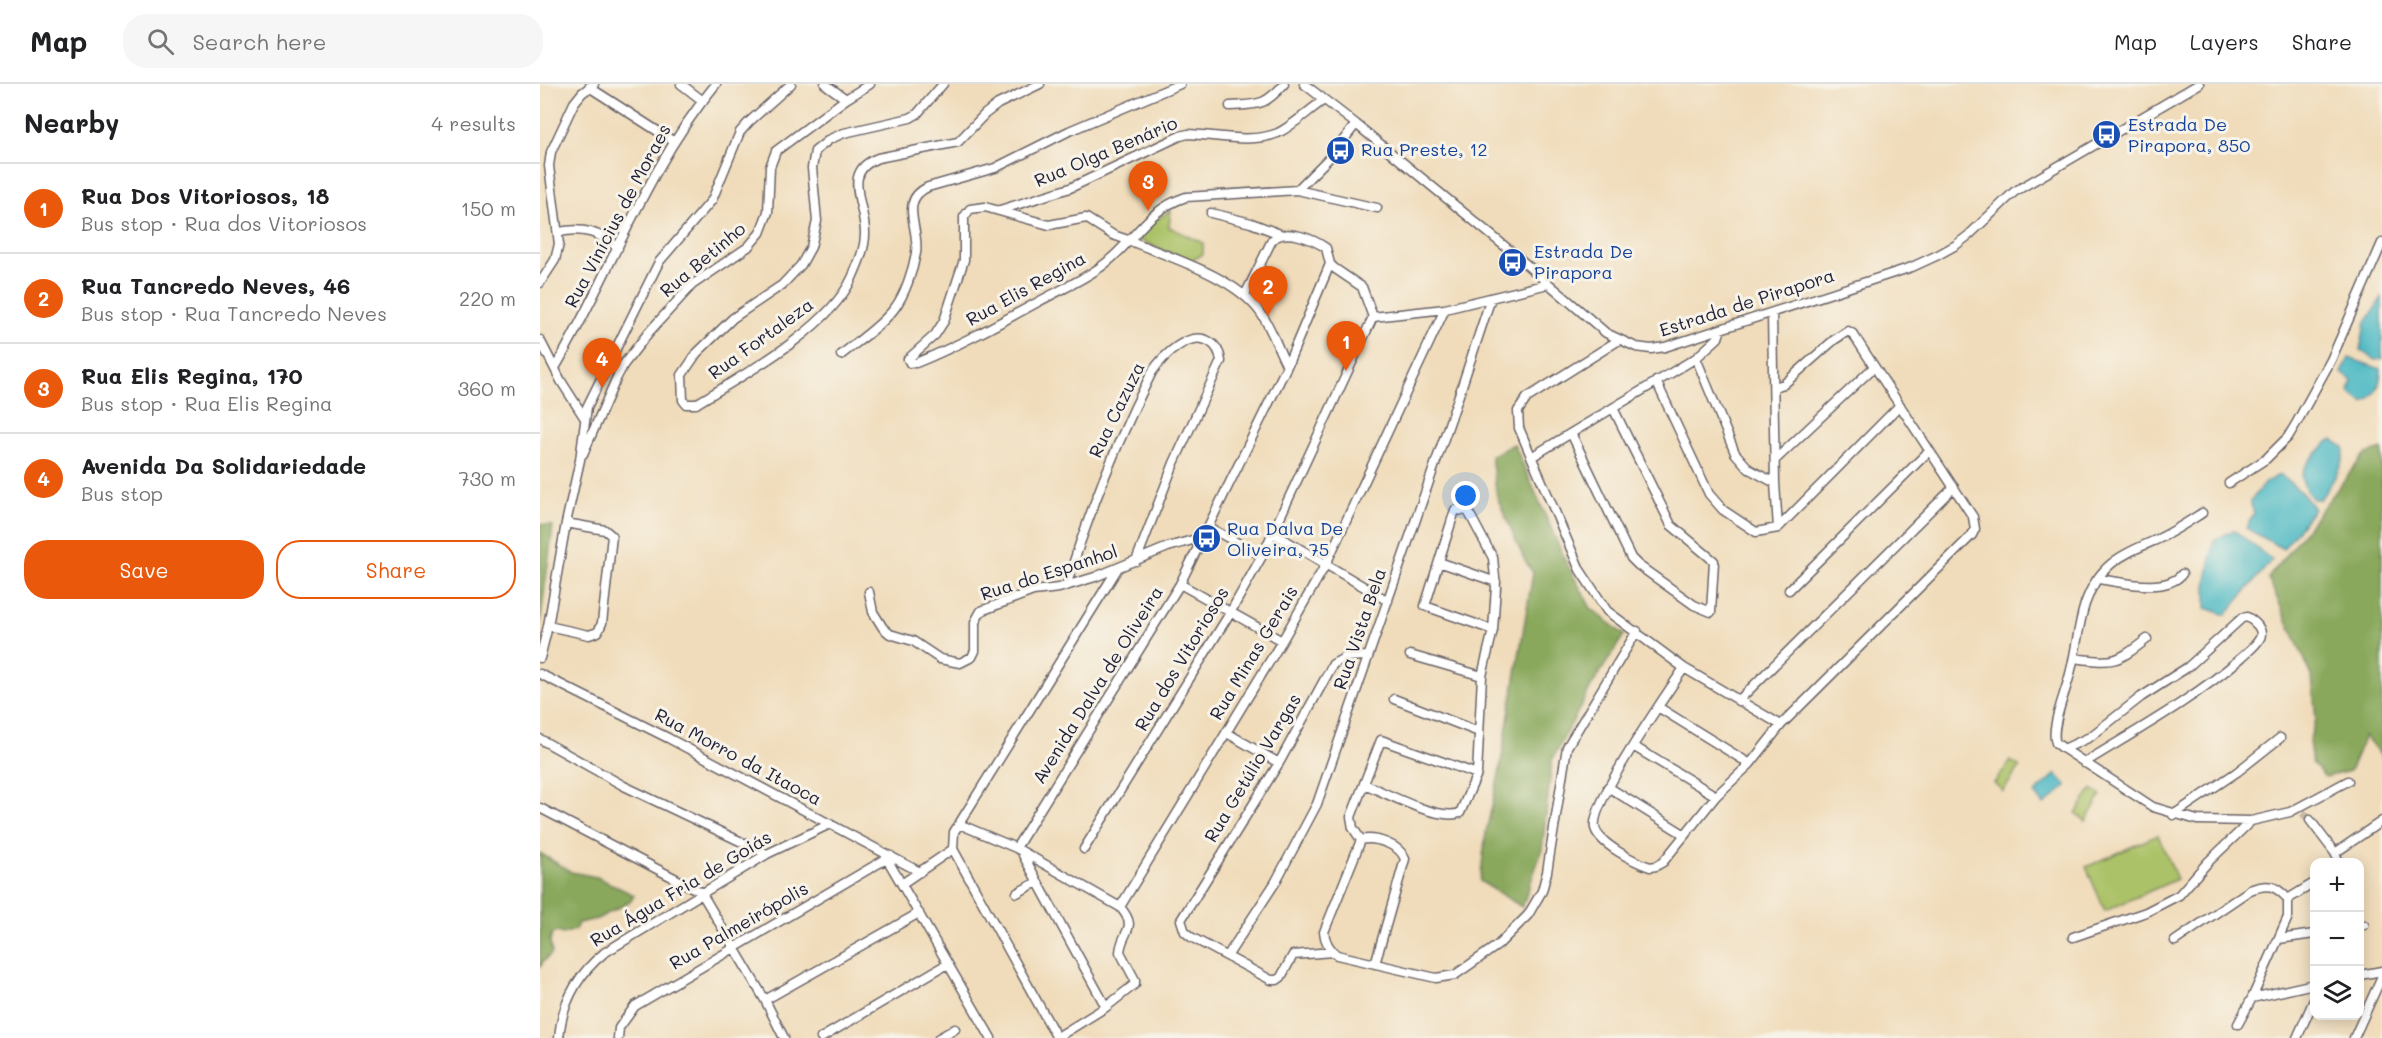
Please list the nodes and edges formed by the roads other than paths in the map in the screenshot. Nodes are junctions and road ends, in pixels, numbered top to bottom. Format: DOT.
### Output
graph roads {
  1 [pos="681,84"];
  2 [pos="716,84"];
  3 [pos="791,84"];
  4 [pos="825,84"];
  5 [pos="870,84"];
  6 [pos="943,84"];
  7 [pos="1040,84"];
  8 [pos="1180,84"];
  9 [pos="1284,84"];
  10 [pos="1304,84"];
  11 [pos="2199,84"];
  12 [pos="592,85"];
  13 [pos="846,99"];
  14 [pos="1324,100"];
  15 [pos="703,101"];
  16 [pos="1230,106"];
  17 [pos="1356,124"];
  18 [pos="673,141"];
  19 [pos="1297,190"];
  20 [pos="1377,208"];
  21 [pos="998,210"];
  22 [pos="1211,213"];
  23 [pos="559,232"];
  24 [pos="1280,234"];
  25 [pos="1128,240"];
  26 [pos="2382,243"];
  27 [pos="618,248"];
  28 [pos="1330,264"];
  29 [pos="540,284"];
  30 [pos="1548,284"];
  31 [pos="1245,295"];
  32 [pos="1491,298"];
  33 [pos="1445,309"];
  34 [pos="1772,314"];
  35 [pos="1373,317"];
  36 [pos="1721,329"];
  37 [pos="540,340"];
  38 [pos="1619,340"];
  39 [pos="841,355"];
  40 [pos="1696,358"];
  41 [pos="1287,366"];
  42 [pos="1874,367"];
  43 [pos="555,368"];
  44 [pos="1656,381"];
  45 [pos="1774,387"];
  46 [pos="1900,405"];
  47 [pos="1613,408"];
  48 [pos="584,417"];
  49 [pos="1572,433"];
  50 [pos="1929,451"];
  51 [pos="1533,456"];
  52 [pos="580,460"];
  53 [pos="1775,460"];
  54 [pos="1775,483"];
  55 [pos="2229,483"];
  56 [pos="1954,487"];
  57 [pos="2202,513"];
  58 [pos="566,523"];
  59 [pos="1208,527"];
  60 [pos="1778,528"];
  61 [pos="1274,533"];
  62 [pos="1203,537"];
  63 [pos="1262,556"];
  64 [pos="1136,561"];
  65 [pos="1439,562"];
  66 [pos="1326,564"];
  67 [pos="1118,568"];
  68 [pos="2182,574"];
  69 [pos="2098,579"];
  70 [pos="1496,582"];
  71 [pos="1180,584"];
  72 [pos="1066,586"];
  73 [pos="1790,590"];
  74 [pos="869,592"];
  75 [pos="1388,601"];
  76 [pos="1230,613"];
  77 [pos="548,626"];
  78 [pos="1493,630"];
  79 [pos="1636,631"];
  80 [pos="2147,639"];
  81 [pos="1282,641"];
  82 [pos="1410,655"];
  83 [pos="1367,656"];
  84 [pos="540,658"];
  85 [pos="2074,658"];
  86 [pos="1684,668"];
  87 [pos="540,674"];
  88 [pos="1482,676"];
  89 [pos="1394,699"];
  90 [pos="1738,700"];
  91 [pos="1658,707"];
  92 [pos="1781,725"];
  93 [pos="1479,732"];
  94 [pos="1227,733"];
  95 [pos="2280,738"];
  96 [pos="540,739"];
  97 [pos="1633,746"];
  98 [pos="2064,749"];
  99 [pos="1279,763"];
  100 [pos="2084,763"];
  101 [pos="1750,764"];
  102 [pos="1477,774"];
  103 [pos="2348,781"];
  104 [pos="1364,784"];
  105 [pos="1608,787"];
  106 [pos="1716,796"];
  107 [pos="540,808"];
  108 [pos="2173,814"];
  109 [pos="2304,814"];
  110 [pos="2251,821"];
  111 [pos="2382,821"];
  112 [pos="831,824"];
  113 [pos="959,824"];
  114 [pos="1685,835"];
  115 [pos="1361,840"];
  116 [pos="952,849"];
  117 [pos="1084,849"];
  118 [pos="1019,850"];
  119 [pos="2335,853"];
  120 [pos="767,854"];
  121 [pos="889,857"];
  122 [pos="2337,858"];
  123 [pos="920,872"];
  124 [pos="1037,882"];
  125 [pos="903,884"];
  126 [pos="2310,885"];
  127 [pos="700,892"];
  128 [pos="1017,893"];
  129 [pos="2288,899"];
  130 [pos="1120,907"];
  131 [pos="920,913"];
  132 [pos="2310,935"];
  133 [pos="2073,937"];
  134 [pos="2279,939"];
  135 [pos="2175,940"];
  136 [pos="733,947"];
  137 [pos="1333,952"];
  138 [pos="1228,955"];
  139 [pos="947,964"];
  140 [pos="1375,964"];
  141 [pos="2382,971"];
  142 [pos="2364,974"];
  143 [pos="2382,976"];
  144 [pos="2310,985"];
  145 [pos="2253,999"];
  146 [pos="765,1000"];
  147 [pos="1106,1007"];
  148 [pos="2310,1009"];
  149 [pos="2238,1024"];
  150 [pos="955,1029"];
  151 [pos="559,1038"];
  152 [pos="618,1038"];
  153 [pos="784,1038"];
  154 [pos="820,1038"];
  155 [pos="939,1038"];
  156 [pos="991,1038"];
  157 [pos="1057,1038"];
  158 [pos="2297,1038"];
  159 [pos="2354,1038"];
  1 -- 15 [label="street"];
  2 -- 15 [label="street, Rua Vinícius de Moraes"];
  3 -- 48 [label="street"];
  4 -- 13 [label="street"];
  5 -- 13 [label="street, Rua Betinho"];
  6 -- 7 [label="street, Rua Fortaleza"];
  8 -- 39 [label="street"];
  9 -- 16 [label="street"];
  10 -- 14 [label="street, Estrada de Pirapora"];
  11 -- 34 [label="street, Estrada de Pirapora"];
  12 -- 18 [label="street"];
  12 -- 23 [label="street"];
  13 -- 52 [label="street, Rua Betinho"];
  14 -- 17 [label="street, Estrada de Pirapora"];
  14 -- 21 [label="street, Rua Olga Benário"];
  15 -- 18 [label="street, Rua Vinícius de Moraes"];
  17 -- 19 [label="street"];
  17 -- 30 [label="street, Estrada de Pirapora"];
  18 -- 27 [label="street, Rua Vinícius de Moraes"];
  19 -- 20 [label="street, Rua Elis Regina"];
  19 -- 25 [label="street, Rua Elis Regina"];
  21 -- 25 [label="street"];
  21 -- 25 [label="street, Rua Elis Regina"];
  22 -- 24 [label="street"];
  23 -- 27 [label="street"];
  23 -- 29 [label="street"];
  24 -- 28 [label="street"];
  24 -- 31 [label="street"];
  25 -- 31 [label="street"];
  26 -- 55 [label="street"];
  27 -- 43 [label="street, Rua Vinícius de Moraes"];
  28 -- 35 [label="street"];
  28 -- 41 [label="street, Avenida Dalva de Oliveira"];
  30 -- 32 [label="street"];
  30 -- 38 [label="street, Estrada de Pirapora"];
  31 -- 41 [label="street"];
  32 -- 33 [label="street"];
  32 -- 75 [label="street, Rua Vista Bela"];
  33 -- 35 [label="street"];
  33 -- 66 [label="street, Rua Minas Gerais"];
  34 -- 36 [label="street, Estrada de Pirapora"];
  34 -- 45 [label="street"];
  35 -- 61 [label="street, Rua dos Vitoriosos"];
  36 -- 38 [label="street, Estrada de Pirapora"];
  36 -- 40 [label="street"];
  37 -- 43 [label="street"];
  38 -- 51 [label="street"];
  40 -- 44 [label="street"];
  40 -- 54 [label="street"];
  41 -- 59 [label="street, Avenida Dalva de Oliveira"];
  42 -- 45 [label="street"];
  42 -- 46 [label="street"];
  42 -- 53 [label="street"];
  43 -- 48 [label="street"];
  44 -- 47 [label="street"];
  44 -- 60 [label="street"];
  45 -- 53 [label="street"];
  46 -- 50 [label="street"];
  46 -- 60 [label="street"];
  47 -- 49 [label="street"];
  47 -- 49 [label="street"];
  48 -- 52 [label="street"];
  49 -- 51 [label="street"];
  50 -- 56 [label="street"];
  50 -- 73 [label="street"];
  51 -- 79 [label="street"];
  52 -- 58 [label="street"];
  53 -- 54 [label="street"];
  54 -- 60 [label="street"];
  56 -- 90 [label="street"];
  56 -- 92 [label="street"];
  57 -- 69 [label="street"];
  58 -- 77 [label="street"];
  58 -- 77 [label="street"];
  59 -- 62 [label="street, Avenida Dalva de Oliveira"];
  59 -- 63 [label="street"];
  61 -- 63 [label="street, Rua dos Vitoriosos"];
  61 -- 66 [label="street"];
  62 -- 64 [label="street, Rua do Espanhol"];
  62 -- 71 [label="street, Avenida Dalva de Oliveira"];
  63 -- 76 [label="street, Rua dos Vitoriosos"];
  64 -- 67 [label="street, Rua do Espanhol"];
  64 -- 72 [label="street, Rua Cazuza"];
  65 -- 70 [label="street"];
  65 -- 70 [label="street"];
  65 -- 78 [label="street"];
  66 -- 75 [label="street"];
  66 -- 81 [label="street, Rua Minas Gerais"];
  67 -- 72 [label="street, Rua do Espanhol"];
  67 -- 113 [label="street"];
  68 -- 69 [label="street"];
  69 -- 85 [label="street"];
  70 -- 78 [label="street"];
  71 -- 76 [label="street"];
  71 -- 118 [label="street, Avenida Dalva de Oliveira"];
  72 -- 74 [label="street, Rua do Espanhol"];
  75 -- 83 [label="street, Rua Vista Bela"];
  76 -- 81 [label="street"];
  76 -- 117 [label="street, Rua dos Vitoriosos"];
  77 -- 84 [label="street"];
  78 -- 88 [label="street"];
  79 -- 86 [label="street"];
  79 -- 140 [label="street"];
  80 -- 85 [label="street"];
  81 -- 94 [label="street, Rua Minas Gerais"];
  82 -- 88 [label="street"];
  83 -- 99 [label="street, Rua Getúlio Vargas"];
  83 -- 138 [label="street, Rua Vista Bela"];
  85 -- 98 [label="street"];
  86 -- 90 [label="street"];
  86 -- 91 [label="street"];
  87 -- 112 [label="street, Rua Morro da Itaoca"];
  88 -- 93 [label="street"];
  89 -- 93 [label="street"];
  90 -- 92 [label="street"];
  91 -- 97 [label="street"];
  91 -- 101 [label="street"];
  92 -- 101 [label="street"];
  93 -- 102 [label="street"];
  94 -- 99 [label="street"];
  94 -- 130 [label="street, Rua Minas Gerais"];
  95 -- 108 [label="street"];
  96 -- 120 [label="street"];
  97 -- 105 [label="street"];
  97 -- 106 [label="street"];
  98 -- 100 [label="street"];
  98 -- 100 [label="street"];
  99 -- 138 [label="street, Rua Getúlio Vargas"];
  100 -- 108 [label="street"];
  101 -- 106 [label="street"];
  102 -- 104 [label="street"];
  102 -- 104 [label="street"];
  103 -- 109 [label="street"];
  104 -- 115 [label="street"];
  105 -- 114 [label="street"];
  105 -- 114 [label="street"];
  106 -- 114 [label="street"];
  107 -- 127 [label="street"];
  108 -- 110 [label="street"];
  109 -- 110 [label="street"];
  109 -- 119 [label="street"];
  110 -- 133 [label="street"];
  111 -- 119 [label="street"];
  112 -- 120 [label="street, Rua Água Fria de Goiás"];
  112 -- 121 [label="street, Rua Morro da Itaoca"];
  113 -- 116 [label="street"];
  113 -- 118 [label="street"];
  115 -- 137 [label="street"];
  115 -- 140 [label="street"];
  116 -- 123 [label="street"];
  116 -- 157 [label="street"];
  118 -- 124 [label="street"];
  118 -- 130 [label="street"];
  119 -- 122 [label="street"];
  120 -- 127 [label="street, Rua Água Fria de Goiás"];
  121 -- 123 [label="street, Rua Morro da Itaoca"];
  121 -- 125 [label="street"];
  121 -- 136 [label="street, Rua Palmeirópolis"];
  123 -- 125 [label="street"];
  124 -- 128 [label="street"];
  124 -- 147 [label="street"];
  125 -- 131 [label="street"];
  126 -- 129 [label="street"];
  127 -- 136 [label="street"];
  127 -- 151 [label="street, Rua Água Fria de Goiás"];
  129 -- 134 [label="street"];
  129 -- 135 [label="street"];
  130 -- 147 [label="street"];
  131 -- 139 [label="street"];
  131 -- 146 [label="street"];
  132 -- 134 [label="street"];
  134 -- 145 [label="street"];
  136 -- 146 [label="street"];
  136 -- 152 [label="street, Rua Palmeirópolis"];
  137 -- 138 [label="street"];
  137 -- 140 [label="street"];
  139 -- 154 [label="street"];
  139 -- 156 [label="street"];
  141 -- 142 [label="street"];
  143 -- 159 [label="street"];
  144 -- 145 [label="street"];
  145 -- 149 [label="street"];
  146 -- 153 [label="street"];
  147 -- 157 [label="street"];
  148 -- 158 [label="street"];
  150 -- 155 [label="street"];
}
